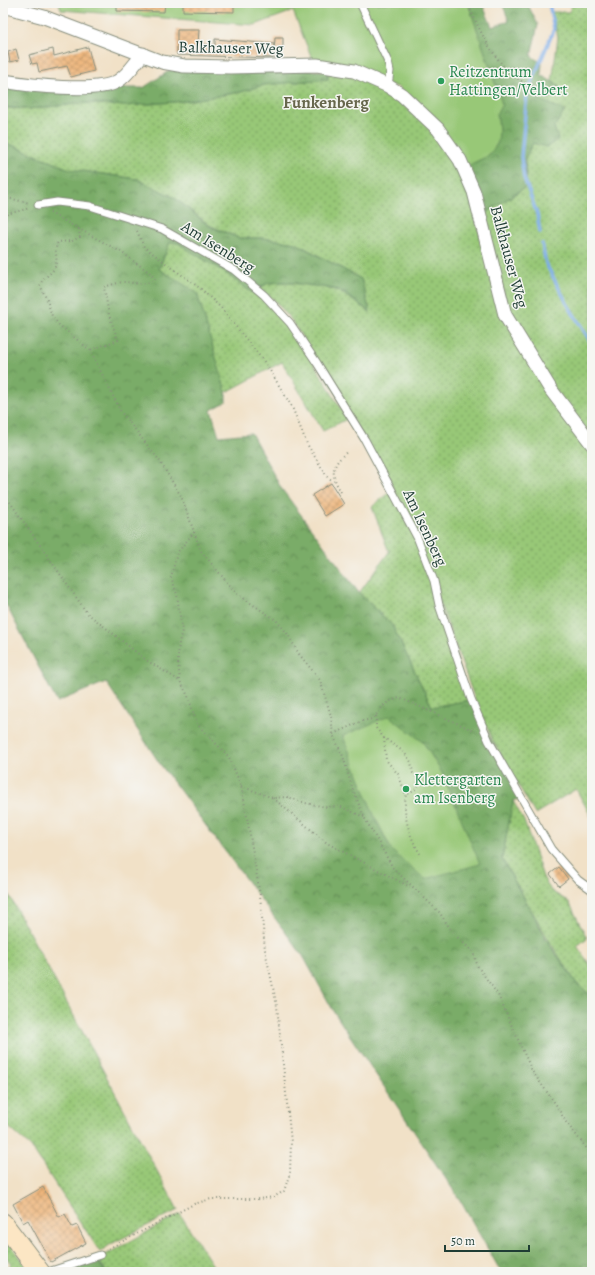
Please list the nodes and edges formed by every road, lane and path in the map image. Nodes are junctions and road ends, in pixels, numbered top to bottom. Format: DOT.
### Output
graph roads {
  1 [pos="360,3"];
  2 [pos="467,3"];
  3 [pos="3,6"];
  4 [pos="142,54"];
  5 [pos="3,81"];
  6 [pos="388,86"];
  7 [pos="549,91"];
  8 [pos="3,197"];
  9 [pos="38,205"];
  10 [pos="3,215"];
  11 [pos="132,219"];
  12 [pos="79,229"];
  13 [pos="3,322"];
  14 [pos="3,326"];
  15 [pos="90,350"];
  16 [pos="592,444"];
  17 [pos="348,451"];
  18 [pos="334,481"];
  19 [pos="3,492"];
  20 [pos="341,492"];
  21 [pos="194,532"];
  22 [pos="180,681"];
  23 [pos="377,714"];
  24 [pos="472,730"];
  25 [pos="333,735"];
  26 [pos="384,738"];
  27 [pos="241,786"];
  28 [pos="406,795"];
  29 [pos="273,798"];
  30 [pos="364,817"];
  31 [pos="421,855"];
  32 [pos="413,888"];
  33 [pos="592,890"];
  34 [pos="592,1155"];
  35 [pos="3,1223"];
  36 [pos="100,1255"];
  37 [pos="40,1272"];
  38 [pos="48,1272"];
  1 -- 6 [label="lane"];
  2 -- 7 [label="path"];
  3 -- 4 [label="street, Balkhauser Weg"];
  4 -- 5 [label="street"];
  4 -- 6 [label="street, Balkhauser Weg"];
  6 -- 16 [label="street, Balkhauser Weg"];
  8 -- 9 [label="path"];
  9 -- 10 [label="path"];
  9 -- 11 [label="lane, Am Isenberg"];
  9 -- 12 [label="path"];
  11 -- 18 [label="path"];
  11 -- 33 [label="lane, Am Isenberg"];
  12 -- 15 [label="path"];
  12 -- 15 [label="path"];
  13 -- 14 [label="path"];
  15 -- 21 [label="path"];
  17 -- 18 [label="path"];
  18 -- 20 [label="path"];
  19 -- 22 [label="path"];
  21 -- 22 [label="path"];
  21 -- 25 [label="path"];
  22 -- 27 [label="path"];
  23 -- 24 [label="path"];
  23 -- 25 [label="path"];
  23 -- 26 [label="path"];
  25 -- 30 [label="path"];
  26 -- 28 [label="path"];
  26 -- 28 [label="path"];
  27 -- 29 [label="path"];
  27 -- 36 [label="path"];
  28 -- 31 [label="path"];
  29 -- 30 [label="path"];
  29 -- 32 [label="path"];
  30 -- 32 [label="path"];
  32 -- 34 [label="path"];
  35 -- 37 [label="main road"];
  36 -- 38 [label="lane"];
}
